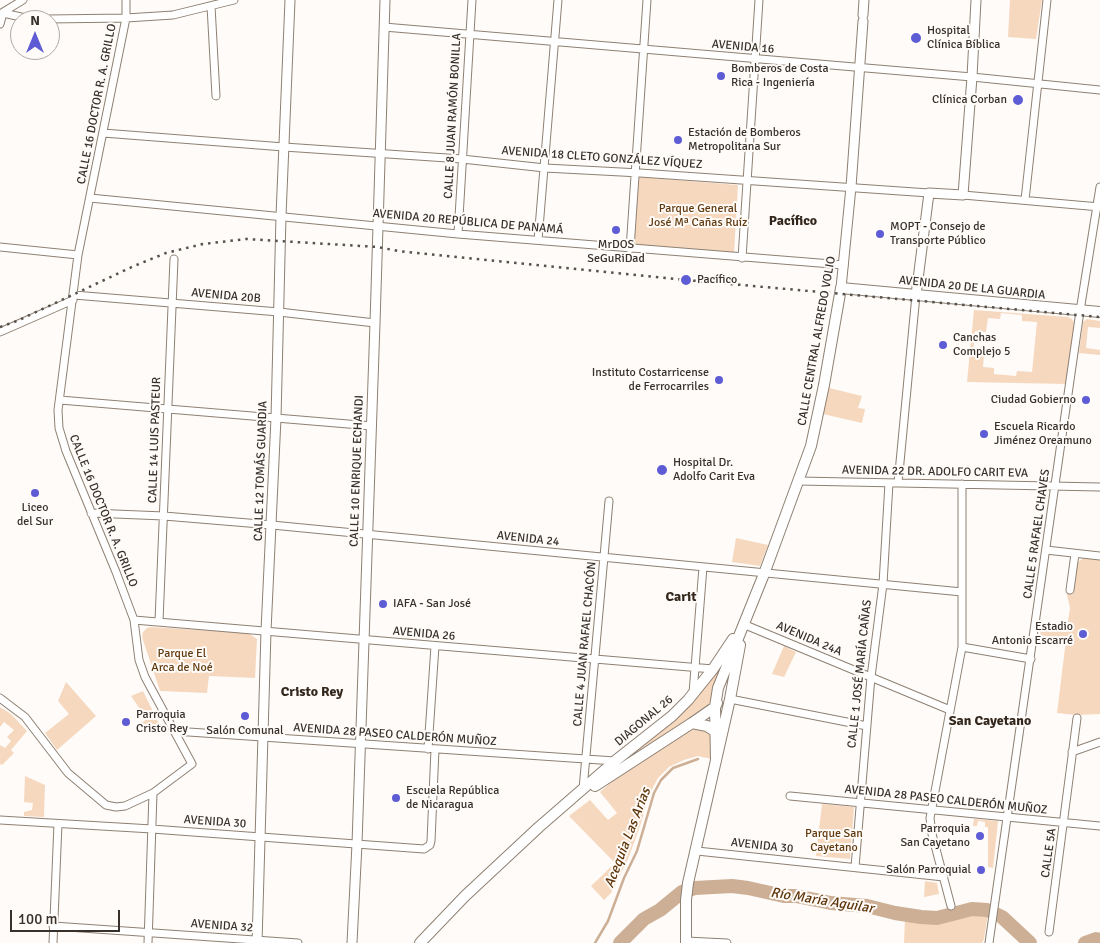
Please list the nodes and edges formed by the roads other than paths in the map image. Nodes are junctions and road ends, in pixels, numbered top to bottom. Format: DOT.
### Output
graph roads {
  1 [pos="23,0"];
  2 [pos="126,0"];
  3 [pos="234,0"];
  4 [pos="290,0"];
  5 [pos="385,0"];
  6 [pos="472,0"];
  7 [pos="558,0"];
  8 [pos="647,0"];
  9 [pos="759,0"];
  10 [pos="864,0"];
  11 [pos="976,0"];
  12 [pos="1047,0"];
  13 [pos="212,6"];
  14 [pos="1,14"];
  15 [pos="126,18"];
  16 [pos="0,24"];
  17 [pos="384,27"];
  18 [pos="470,34"];
  19 [pos="555,41"];
  20 [pos="643,48"];
  21 [pos="755,60"];
  22 [pos="860,68"];
  23 [pos="972,77"];
  24 [pos="1037,84"];
  25 [pos="1100,90"];
  26 [pos="216,96"];
  27 [pos="103,133"];
  28 [pos="284,147"];
  29 [pos="380,153"];
  30 [pos="462,159"];
  31 [pos="545,168"];
  32 [pos="634,172"];
  33 [pos="746,180"];
  34 [pos="851,187"];
  35 [pos="1100,187"];
  36 [pos="929,193"];
  37 [pos="963,195"];
  38 [pos="90,198"];
  39 [pos="1024,200"];
  40 [pos="1099,207"];
  41 [pos="281,216"];
  42 [pos="378,226"];
  43 [pos="458,234"];
  44 [pos="538,240"];
  45 [pos="0,247"];
  46 [pos="630,249"];
  47 [pos="78,255"];
  48 [pos="742,258"];
  49 [pos="174,259"];
  50 [pos="844,265"];
  51 [pos="841,288"];
  52 [pos="916,295"];
  53 [pos="74,298"];
  54 [pos="172,303"];
  55 [pos="1080,311"];
  56 [pos="279,312"];
  57 [pos="1100,312"];
  58 [pos="375,323"];
  59 [pos="0,332"];
  60 [pos="60,400"];
  61 [pos="168,409"];
  62 [pos="276,418"];
  63 [pos="372,426"];
  64 [pos="799,481"];
  65 [pos="889,483"];
  66 [pos="898,483"];
  67 [pos="962,484"];
  68 [pos="1056,486"];
  69 [pos="1100,487"];
  70 [pos="609,500"];
  71 [pos="90,513"];
  72 [pos="164,516"];
  73 [pos="272,525"];
  74 [pos="367,534"];
  75 [pos="1046,550"];
  76 [pos="1075,554"];
  77 [pos="1100,556"];
  78 [pos="604,558"];
  79 [pos="703,567"];
  80 [pos="764,574"];
  81 [pos="883,584"];
  82 [pos="1070,590"];
  83 [pos="962,592"];
  84 [pos="134,620"];
  85 [pos="159,621"];
  86 [pos="743,624"];
  87 [pos="266,631"];
  88 [pos="363,640"];
  89 [pos="435,646"];
  90 [pos="962,647"];
  91 [pos="595,659"];
  92 [pos="1031,659"];
  93 [pos="696,667"];
  94 [pos="735,668"];
  95 [pos="713,669"];
  96 [pos="871,677"];
  97 [pos="693,693"];
  98 [pos="0,698"];
  99 [pos="730,700"];
  100 [pos="715,707"];
  101 [pos="950,710"];
  102 [pos="1077,718"];
  103 [pos="692,723"];
  104 [pos="867,726"];
  105 [pos="174,731"];
  106 [pos="716,732"];
  107 [pos="264,737"];
  108 [pos="1100,742"];
  109 [pos="360,744"];
  110 [pos="432,749"];
  111 [pos="1072,752"];
  112 [pos="586,760"];
  113 [pos="716,760"];
  114 [pos="615,761"];
  115 [pos="583,790"];
  116 [pos="153,793"];
  117 [pos="790,796"];
  118 [pos="860,802"];
  119 [pos="566,804"];
  120 [pos="931,810"];
  121 [pos="1008,818"];
  122 [pos="0,820"];
  123 [pos="1064,823"];
  124 [pos="58,824"];
  125 [pos="1100,826"];
  126 [pos="152,829"];
  127 [pos="261,837"];
  128 [pos="357,844"];
  129 [pos="697,851"];
  130 [pos="855,867"];
  131 [pos="944,877"];
  132 [pos="951,906"];
  133 [pos="53,926"];
  134 [pos="1049,932"];
  135 [pos="148,933"];
  136 [pos="257,942"];
  137 [pos="686,942"];
  138 [pos="53,943"];
  139 [pos="148,943"];
  140 [pos="298,943"];
  141 [pos="352,943"];
  142 [pos="420,943"];
  143 [pos="727,943"];
  144 [pos="989,943"];
  1 -- 14 [label="street"];
  2 -- 15 [label="street, CALLE 16 DOCTOR R. A. GRILLO"];
  3 -- 13 [label="street"];
  4 -- 28 [label="street, CALLE 12 TOMÁS GUARDIA"];
  5 -- 17 [label="street, CALLE 10 ENRIQUE ECHANDI"];
  6 -- 18 [label="street, CALLE 8 JUAN RAMÓN BONILLA"];
  7 -- 19 [label="street"];
  8 -- 20 [label="street"];
  9 -- 21 [label="street"];
  10 -- 22 [label="street, CALLE CENTRAL ALFREDO VOLIO"];
  11 -- 23 [label="street"];
  12 -- 24 [label="street"];
  13 -- 15 [label="street"];
  13 -- 26 [label="street"];
  14 -- 15 [label="street"];
  14 -- 16 [label="street"];
  15 -- 27 [label="street, CALLE 16 DOCTOR R. A. GRILLO"];
  17 -- 18 [label="street, AVENIDA 16"];
  17 -- 29 [label="street, CALLE 10 ENRIQUE ECHANDI"];
  18 -- 19 [label="street, AVENIDA 16"];
  18 -- 30 [label="street, CALLE 8 JUAN RAMÓN BONILLA"];
  19 -- 20 [label="street, AVENIDA 16"];
  19 -- 31 [label="street"];
  20 -- 21 [label="street, AVENIDA 16"];
  20 -- 32 [label="street"];
  21 -- 22 [label="street, AVENIDA 16"];
  21 -- 33 [label="street"];
  22 -- 23 [label="street, AVENIDA 16"];
  22 -- 34 [label="street, CALLE CENTRAL ALFREDO VOLIO"];
  23 -- 24 [label="street, AVENIDA 16"];
  23 -- 37 [label="street"];
  24 -- 25 [label="street, AVENIDA 16"];
  24 -- 39 [label="street"];
  27 -- 28 [label="street, AVENIDA 18 CLETO GONZÁLEZ VÍQUEZ"];
  27 -- 38 [label="street, CALLE 16 DOCTOR R. A. GRILLO"];
  28 -- 29 [label="street, AVENIDA 18 CLETO GONZÁLEZ VÍQUEZ"];
  28 -- 41 [label="street, CALLE 12 TOMÁS GUARDIA"];
  29 -- 30 [label="street, AVENIDA 18 CLETO GONZÁLEZ VÍQUEZ"];
  29 -- 42 [label="street, CALLE 10 ENRIQUE ECHANDI"];
  30 -- 31 [label="street, AVENIDA 18 CLETO GONZÁLEZ VÍQUEZ"];
  30 -- 43 [label="street, CALLE 8 JUAN RAMÓN BONILLA"];
  31 -- 32 [label="street, AVENIDA 18 CLETO GONZÁLEZ VÍQUEZ"];
  31 -- 44 [label="street"];
  32 -- 33 [label="street, AVENIDA 18 CLETO GONZÁLEZ VÍQUEZ"];
  32 -- 46 [label="street"];
  33 -- 34 [label="street, AVENIDA 18 CLETO GONZÁLEZ VÍQUEZ"];
  33 -- 48 [label="street"];
  34 -- 36 [label="street, AVENIDA 18 CLETO GONZÁLEZ VÍQUEZ"];
  34 -- 50 [label="street, CALLE CENTRAL ALFREDO VOLIO"];
  35 -- 40 [label="street, CALLE 5 RAFAEL CHAVES"];
  36 -- 37 [label="street, AVENIDA 18 CLETO GONZÁLEZ VÍQUEZ"];
  36 -- 52 [label="street"];
  37 -- 39 [label="street, AVENIDA 18 CLETO GONZÁLEZ VÍQUEZ"];
  38 -- 41 [label="street, AVENIDA 20 REPÚBLICA DE PANAMÁ"];
  38 -- 47 [label="street, CALLE 16 DOCTOR R. A. GRILLO"];
  39 -- 40 [label="street, AVENIDA 18 CLETO GONZÁLEZ VÍQUEZ"];
  40 -- 55 [label="street, CALLE 5 RAFAEL CHAVES"];
  41 -- 42 [label="street, AVENIDA 20 REPÚBLICA DE PANAMÁ"];
  41 -- 56 [label="street, CALLE 12 TOMÁS GUARDIA"];
  42 -- 43 [label="street, AVENIDA 20 REPÚBLICA DE PANAMÁ"];
  42 -- 58 [label="street, CALLE 10 ENRIQUE ECHANDI"];
  43 -- 44 [label="street, AVENIDA 20 REPÚBLICA DE PANAMÁ"];
  44 -- 46 [label="street, AVENIDA 20 REPÚBLICA DE PANAMÁ"];
  45 -- 47 [label="street"];
  46 -- 48 [label="street, AVENIDA 20 REPÚBLICA DE PANAMÁ"];
  47 -- 53 [label="street, CALLE 16 DOCTOR R. A. GRILLO"];
  48 -- 50 [label="street, AVENIDA 20 REPÚBLICA DE PANAMÁ"];
  49 -- 54 [label="street, CALLE 14 LUIS PASTEUR"];
  50 -- 51 [label="street, CALLE CENTRAL ALFREDO VOLIO"];
  51 -- 52 [label="main road, AVENIDA 20 DE LA GUARDIA"];
  51 -- 64 [label="main road, CALLE CENTRAL ALFREDO VOLIO"];
  52 -- 55 [label="main road, AVENIDA 20 DE LA GUARDIA"];
  52 -- 66 [label="street"];
  53 -- 54 [label="street, AVENIDA 20B"];
  53 -- 59 [label="street"];
  53 -- 60 [label="street, CALLE 16 DOCTOR R. A. GRILLO"];
  54 -- 56 [label="street, AVENIDA 20B"];
  54 -- 61 [label="street, CALLE 14 LUIS PASTEUR"];
  55 -- 57 [label="main road, AVENIDA 20 DE LA GUARDIA"];
  55 -- 68 [label="street, CALLE 5 RAFAEL CHAVES"];
  56 -- 58 [label="street, AVENIDA 20B"];
  56 -- 62 [label="street, CALLE 12 TOMÁS GUARDIA"];
  58 -- 63 [label="street, CALLE 10 ENRIQUE ECHANDI"];
  60 -- 61 [label="street"];
  60 -- 71 [label="street, CALLE 16 DOCTOR R. A. GRILLO"];
  61 -- 62 [label="street"];
  61 -- 72 [label="street, CALLE 14 LUIS PASTEUR"];
  62 -- 63 [label="street"];
  62 -- 73 [label="street, CALLE 12 TOMÁS GUARDIA"];
  63 -- 74 [label="street, CALLE 10 ENRIQUE ECHANDI"];
  64 -- 65 [label="street, AVENIDA 22 DR. ADOLFO CARIT EVA"];
  64 -- 80 [label="main road, CALLE CENTRAL ALFREDO VOLIO"];
  65 -- 66 [label="street, AVENIDA 22 DR. ADOLFO CARIT EVA"];
  65 -- 81 [label="street, CALLE 1 JOSÉ MARÍA CAÑAS"];
  66 -- 67 [label="street, AVENIDA 22 DR. ADOLFO CARIT EVA"];
  67 -- 68 [label="street, AVENIDA 22 DR. ADOLFO CARIT EVA"];
  67 -- 83 [label="street"];
  68 -- 69 [label="street, AVENIDA 22 DR. ADOLFO CARIT EVA"];
  68 -- 75 [label="street, CALLE 5 RAFAEL CHAVES"];
  70 -- 78 [label="street, CALLE 4 JUAN RAFAEL CHACÓN"];
  71 -- 72 [label="street, AVENIDA 24"];
  71 -- 84 [label="street, CALLE 16 DOCTOR R. A. GRILLO"];
  72 -- 73 [label="street, AVENIDA 24"];
  72 -- 85 [label="street, CALLE 14 LUIS PASTEUR"];
  73 -- 74 [label="street, AVENIDA 24"];
  73 -- 87 [label="street, CALLE 12 TOMÁS GUARDIA"];
  74 -- 78 [label="street, AVENIDA 24"];
  74 -- 88 [label="street, CALLE 10 ENRIQUE ECHANDI"];
  75 -- 76 [label="street"];
  75 -- 92 [label="street, CALLE 5 RAFAEL CHAVES"];
  76 -- 77 [label="street"];
  76 -- 82 [label="street"];
  78 -- 79 [label="street, AVENIDA 24"];
  78 -- 91 [label="street, CALLE 4 JUAN RAFAEL CHACÓN"];
  79 -- 80 [label="street, AVENIDA 24"];
  79 -- 93 [label="street"];
  80 -- 81 [label="street, AVENIDA 24"];
  80 -- 86 [label="main road, CALLE CENTRAL ALFREDO VOLIO"];
  81 -- 83 [label="street, AVENIDA 24"];
  81 -- 96 [label="street, CALLE 1 JOSÉ MARÍA CAÑAS"];
  83 -- 90 [label="street"];
  84 -- 85 [label="street, AVENIDA 26"];
  84 -- 105 [label="street, CALLE 16 DOCTOR R. A. GRILLO"];
  85 -- 87 [label="street, AVENIDA 26"];
  86 -- 94 [label="main road, CALLE CENTRAL ALFREDO VOLIO"];
  86 -- 95 [label="main road, DIAGONAL 26"];
  86 -- 96 [label="street, AVENIDA 24A"];
  86 -- 100 [label="main road, CALLE CENTRAL ALFREDO VOLIO"];
  87 -- 88 [label="street, AVENIDA 26"];
  87 -- 107 [label="street, CALLE 12 TOMÁS GUARDIA"];
  88 -- 89 [label="street, AVENIDA 26"];
  88 -- 109 [label="street, CALLE 10 ENRIQUE ECHANDI"];
  89 -- 91 [label="street, AVENIDA 26"];
  89 -- 110 [label="street"];
  90 -- 92 [label="street"];
  90 -- 101 [label="street"];
  91 -- 93 [label="street, AVENIDA 26"];
  91 -- 112 [label="street, CALLE 4 JUAN RAFAEL CHACÓN"];
  92 -- 121 [label="street, CALLE 5 RAFAEL CHAVES"];
  93 -- 95 [label="street, AVENIDA 26"];
  93 -- 97 [label="street"];
  94 -- 99 [label="main road, CALLE CENTRAL ALFREDO VOLIO"];
  94 -- 100 [label="main road, DIAGONAL 26"];
  95 -- 97 [label="main road, DIAGONAL 26"];
  96 -- 101 [label="street, AVENIDA 24A"];
  96 -- 104 [label="street, CALLE 1 JOSÉ MARÍA CAÑAS"];
  97 -- 114 [label="main road, DIAGONAL 26"];
  98 -- 116 [label="street"];
  99 -- 104 [label="street"];
  99 -- 113 [label="main road, CALLE CENTRAL ALFREDO VOLIO"];
  100 -- 103 [label="main road, DIAGONAL 26"];
  100 -- 106 [label="main road, CALLE CENTRAL ALFREDO VOLIO"];
  101 -- 120 [label="street"];
  102 -- 111 [label="street, CALLE 5A"];
  103 -- 106 [label="main road"];
  103 -- 119 [label="main road, DIAGONAL 26"];
  104 -- 118 [label="street, CALLE 1 JOSÉ MARÍA CAÑAS"];
  105 -- 107 [label="street, AVENIDA 28 PASEO CALDERÓN MUÑOZ"];
  105 -- 116 [label="street, CALLE 16 DOCTOR R. A. GRILLO"];
  106 -- 113 [label="main road, CALLE CENTRAL ALFREDO VOLIO"];
  107 -- 109 [label="street, AVENIDA 28 PASEO CALDERÓN MUÑOZ"];
  107 -- 127 [label="street, CALLE 12 TOMÁS GUARDIA"];
  108 -- 111 [label="street"];
  109 -- 110 [label="street, AVENIDA 28 PASEO CALDERÓN MUÑOZ"];
  109 -- 128 [label="street, CALLE 10 ENRIQUE ECHANDI"];
  110 -- 112 [label="street, AVENIDA 28 PASEO CALDERÓN MUÑOZ"];
  110 -- 128 [label="street, AVENIDA 30"];
  111 -- 123 [label="street, CALLE 5A"];
  112 -- 114 [label="street, AVENIDA 28 PASEO CALDERÓN MUÑOZ"];
  112 -- 115 [label="street, CALLE 4 JUAN RAFAEL CHACÓN"];
  113 -- 129 [label="main road, CALLE CENTRAL ALFREDO VOLIO"];
  114 -- 115 [label="main road, DIAGONAL 26"];
  115 -- 119 [label="main road, DIAGONAL 26"];
  116 -- 126 [label="street"];
  117 -- 118 [label="street, AVENIDA 28 PASEO CALDERÓN MUÑOZ"];
  118 -- 120 [label="street, AVENIDA 28 PASEO CALDERÓN MUÑOZ"];
  118 -- 130 [label="street, CALLE 1 JOSÉ MARÍA CAÑAS"];
  119 -- 142 [label="main road, DIAGONAL 26"];
  120 -- 121 [label="street, AVENIDA 28 PASEO CALDERÓN MUÑOZ"];
  120 -- 131 [label="street"];
  121 -- 123 [label="street, AVENIDA 28 PASEO CALDERÓN MUÑOZ"];
  121 -- 144 [label="street, CALLE 5 RAFAEL CHAVES"];
  122 -- 124 [label="street, AVENIDA 30"];
  123 -- 125 [label="street, AVENIDA 28 PASEO CALDERÓN MUÑOZ"];
  123 -- 134 [label="street, CALLE 5A"];
  124 -- 126 [label="street, AVENIDA 30"];
  124 -- 133 [label="street"];
  126 -- 127 [label="street, AVENIDA 30"];
  126 -- 135 [label="street"];
  127 -- 128 [label="street, AVENIDA 30"];
  127 -- 136 [label="street, CALLE 12 TOMÁS GUARDIA"];
  128 -- 141 [label="street, CALLE 10 ENRIQUE ECHANDI"];
  129 -- 130 [label="street, AVENIDA 30"];
  129 -- 137 [label="main road, CALLE CENTRAL ALFREDO VOLIO"];
  130 -- 131 [label="street, AVENIDA 30"];
  131 -- 132 [label="street"];
  133 -- 135 [label="street, AVENIDA 32"];
  133 -- 138 [label="street"];
  135 -- 136 [label="street, AVENIDA 32"];
  135 -- 139 [label="street"];
  136 -- 140 [label="street, AVENIDA 32"];
  137 -- 143 [label="street"];
}
